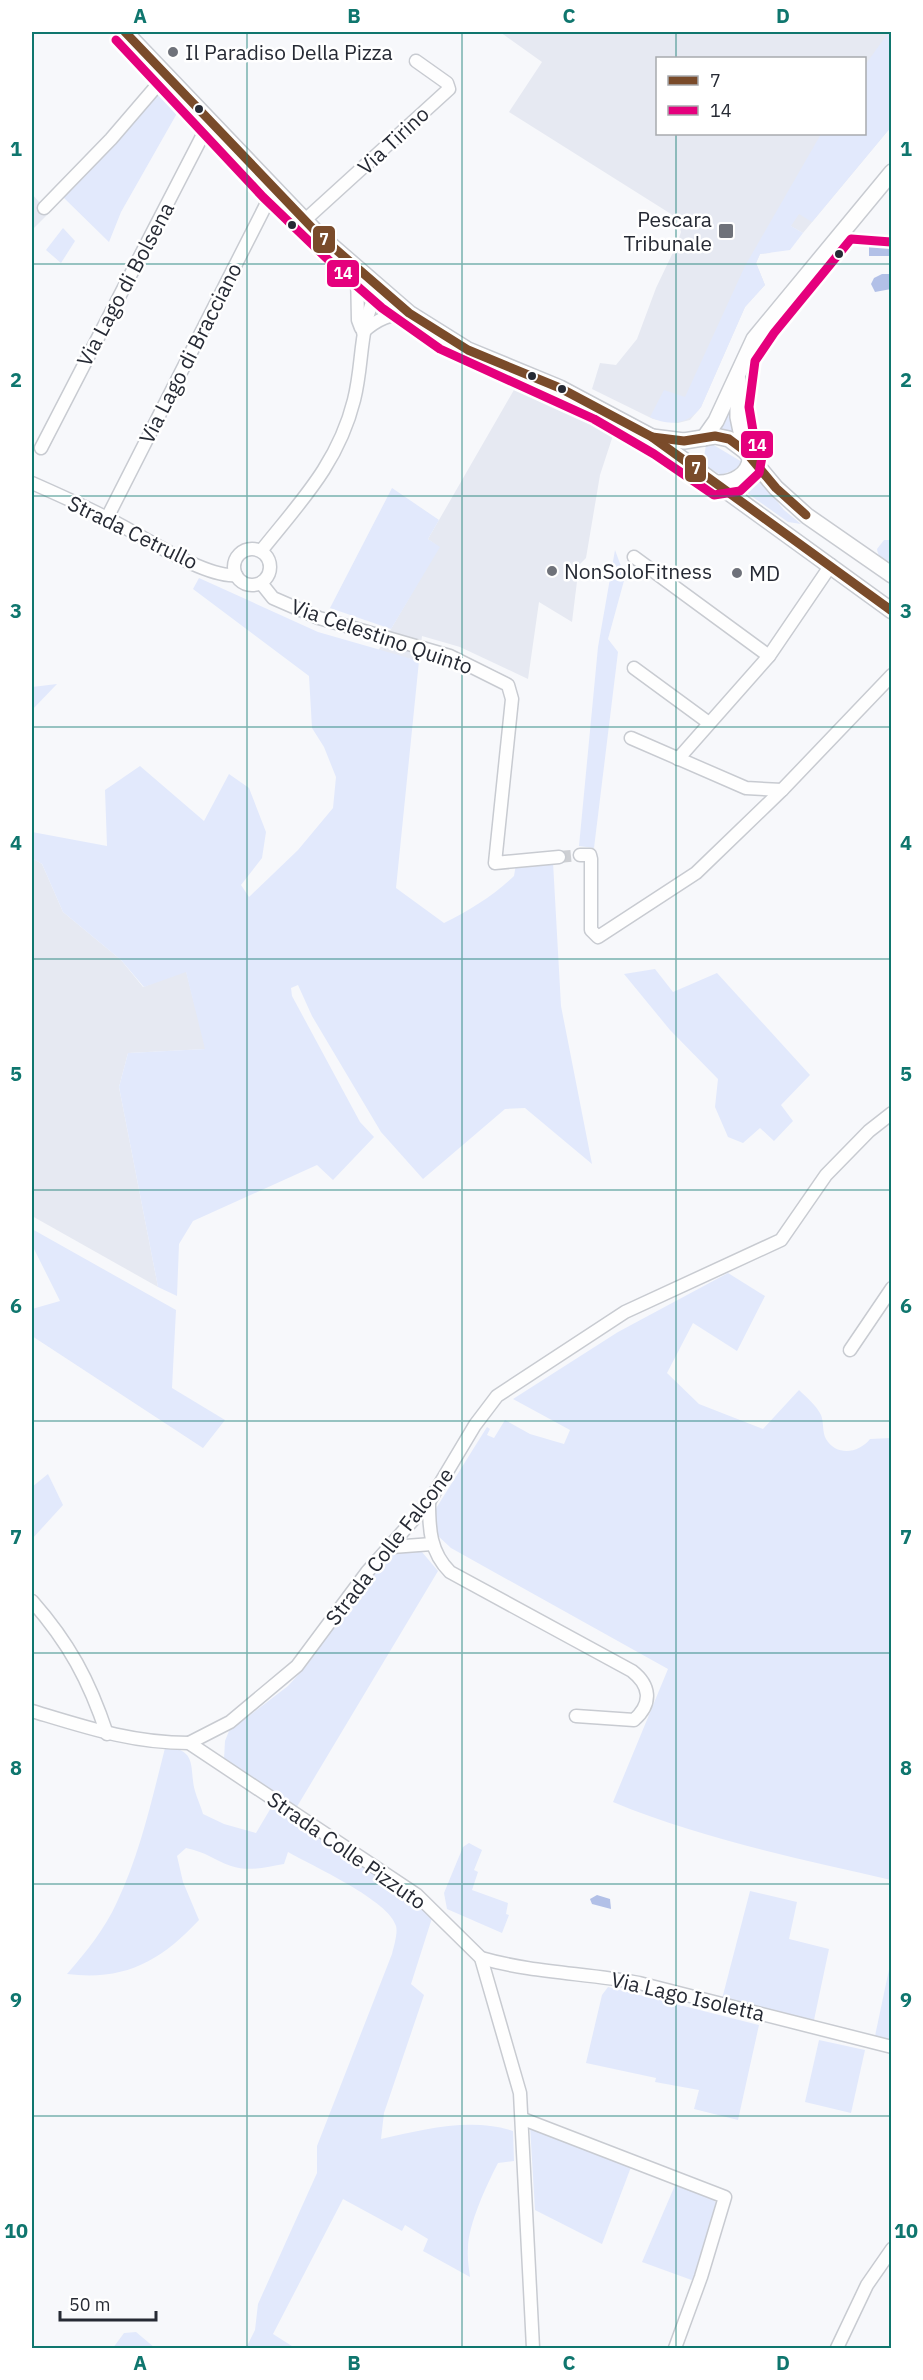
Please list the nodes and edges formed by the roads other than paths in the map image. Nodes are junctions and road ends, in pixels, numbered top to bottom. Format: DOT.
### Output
graph roads {
  1 [pos="125,32"];
  2 [pos="416,61"];
  3 [pos="166,75"];
  4 [pos="210,121"];
  5 [pos="891,172"];
  6 [pos="274,189"];
  7 [pos="44,208"];
  8 [pos="305,220"];
  9 [pos="357,270"];
  10 [pos="378,289"];
  11 [pos="409,313"];
  12 [pos="362,332"];
  13 [pos="740,368"];
  14 [pos="652,437"];
  15 [pos="703,439"];
  16 [pos="41,448"];
  17 [pos="748,455"];
  18 [pos="703,473"];
  19 [pos="32,483"];
  20 [pos="717,483"];
  21 [pos="107,518"];
  22 [pos="261,551"];
  23 [pos="634,557"];
  24 [pos="831,565"];
  25 [pos="236,575"];
  26 [pos="891,575"];
  27 [pos="261,583"];
  28 [pos="891,611"];
  29 [pos="769,656"];
  30 [pos="634,668"];
  31 [pos="891,675"];
  32 [pos="709,723"];
  33 [pos="631,738"];
  34 [pos="678,759"];
  35 [pos="782,790"];
  36 [pos="585,855"];
  37 [pos="559,857"];
  38 [pos="891,1113"];
  39 [pos="891,1288"];
  40 [pos="850,1350"];
  41 [pos="429,1502"];
  42 [pos="432,1544"];
  43 [pos="392,1547"];
  44 [pos="32,1601"];
  45 [pos="32,1711"];
  46 [pos="576,1716"];
  47 [pos="107,1734"];
  48 [pos="189,1743"];
  49 [pos="482,1958"];
  50 [pos="891,2046"];
  51 [pos="523,2119"];
  52 [pos="891,2249"];
  53 [pos="533,2349"];
  54 [pos="675,2349"];
  55 [pos="837,2349"];
  1 -- 3 [label="street"];
  2 -- 8 [label="street, Via Tirino"];
  3 -- 4 [label="street"];
  3 -- 7 [label="street"];
  4 -- 6 [label="street"];
  4 -- 16 [label="street, Via Lago di Bolsena"];
  5 -- 13 [label="street"];
  6 -- 8 [label="street"];
  6 -- 21 [label="street, Via Lago di Bracciano"];
  8 -- 9 [label="street"];
  9 -- 10 [label="street"];
  9 -- 12 [label="street"];
  10 -- 11 [label="street"];
  10 -- 12 [label="street"];
  11 -- 12 [label="street"];
  11 -- 14 [label="street"];
  12 -- 22 [label="street"];
  13 -- 15 [label="street"];
  13 -- 17 [label="street"];
  14 -- 15 [label="street"];
  14 -- 18 [label="street"];
  15 -- 17 [label="street"];
  15 -- 18 [label="street"];
  17 -- 20 [label="street"];
  17 -- 26 [label="street"];
  18 -- 20 [label="street"];
  19 -- 21 [label="street, Strada Cetrullo"];
  20 -- 24 [label="street"];
  21 -- 25 [label="street, Strada Cetrullo"];
  22 -- 25 [label="street"];
  22 -- 27 [label="street"];
  23 -- 29 [label="street"];
  24 -- 28 [label="street"];
  24 -- 29 [label="street"];
  25 -- 27 [label="street"];
  27 -- 37 [label="street, Via Celestino Quinto"];
  29 -- 32 [label="street"];
  30 -- 32 [label="street"];
  31 -- 35 [label="street"];
  32 -- 34 [label="street"];
  33 -- 34 [label="street"];
  34 -- 35 [label="street"];
  35 -- 36 [label="street"];
  38 -- 41 [label="street, Strada Colle Falcone"];
  39 -- 40 [label="street"];
  41 -- 42 [label="street"];
  41 -- 43 [label="street, Strada Colle Falcone"];
  42 -- 43 [label="street"];
  42 -- 46 [label="street"];
  43 -- 48 [label="street, Strada Colle Falcone"];
  44 -- 47 [label="street"];
  45 -- 47 [label="street"];
  47 -- 48 [label="street"];
  48 -- 49 [label="street, Strada Colle Pizzuto"];
  49 -- 50 [label="street, Via Lago Isoletta"];
  49 -- 51 [label="street, Strada Colle Pizzuto"];
  51 -- 53 [label="street, Strada Colle Pizzuto"];
  51 -- 54 [label="street"];
  52 -- 55 [label="street"];
}
